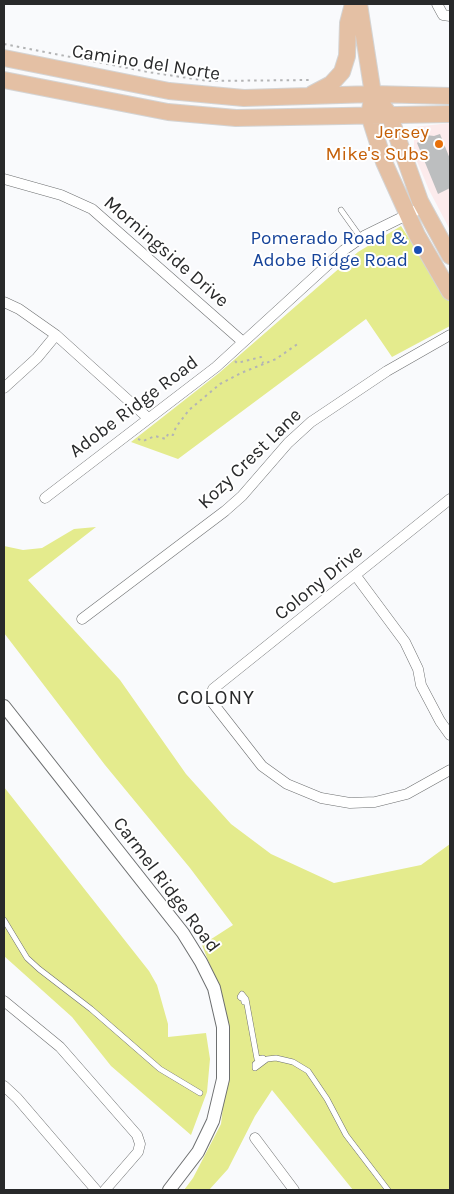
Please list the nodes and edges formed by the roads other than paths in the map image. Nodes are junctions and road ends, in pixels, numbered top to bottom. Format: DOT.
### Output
graph roads {
  1 [pos="353,4"];
  2 [pos="359,4"];
  3 [pos="437,4"];
  4 [pos="450,16"];
  5 [pos="4,58"];
  6 [pos="4,80"];
  7 [pos="374,94"];
  8 [pos="308,96"];
  9 [pos="450,96"];
  10 [pos="389,114"];
  11 [pos="450,114"];
  12 [pos="369,115"];
  13 [pos="4,180"];
  14 [pos="423,207"];
  15 [pos="341,210"];
  16 [pos="408,214"];
  17 [pos="361,238"];
  18 [pos="450,256"];
  19 [pos="450,292"];
  20 [pos="4,302"];
  21 [pos="450,335"];
  22 [pos="56,336"];
  23 [pos="243,342"];
  24 [pos="4,388"];
  25 [pos="148,418"];
  26 [pos="46,498"];
  27 [pos="450,500"];
  28 [pos="356,576"];
  29 [pos="82,619"];
  30 [pos="4,706"];
  31 [pos="450,735"];
  32 [pos="450,770"];
  33 [pos="4,920"];
  34 [pos="4,1001"];
  35 [pos="244,1002"];
  36 [pos="4,1086"];
  37 [pos="200,1093"];
  38 [pos="255,1138"];
  39 [pos="289,1188"];
  40 [pos="96,1190"];
  41 [pos="105,1190"];
  42 [pos="169,1190"];
  43 [pos="388,1190"];
  1 -- 8 [label="main road"];
  2 -- 7 [label="main road"];
  3 -- 4 [label="street"];
  5 -- 8 [label="main road, Camino del Norte"];
  6 -- 12 [label="main road"];
  7 -- 8 [label="main road, Camino del Norte"];
  7 -- 9 [label="main road, Camino del Norte"];
  7 -- 10 [label="main road"];
  7 -- 12 [label="main road"];
  10 -- 11 [label="main road"];
  10 -- 12 [label="main road"];
  10 -- 14 [label="main road"];
  12 -- 16 [label="main road"];
  13 -- 23 [label="street, Morningside Drive"];
  14 -- 16 [label="street, Adobe Ridge Road"];
  14 -- 18 [label="main road"];
  15 -- 17 [label="lane"];
  16 -- 17 [label="street, Adobe Ridge Road"];
  16 -- 19 [label="main road"];
  17 -- 23 [label="street, Adobe Ridge Road"];
  20 -- 22 [label="street"];
  21 -- 29 [label="street, Kozy Crest Lane"];
  22 -- 24 [label="street"];
  22 -- 25 [label="street"];
  23 -- 25 [label="street, Adobe Ridge Road"];
  25 -- 26 [label="street, Adobe Ridge Road"];
  27 -- 28 [label="street, Colony Drive"];
  28 -- 31 [label="street"];
  28 -- 32 [label="street, Colony Drive"];
  30 -- 42 [label="street, Carmel Ridge Road"];
  33 -- 37 [label="lane"];
  34 -- 41 [label="street"];
  35 -- 43 [label="lane"];
  36 -- 40 [label="street"];
  38 -- 39 [label="street"];
}
